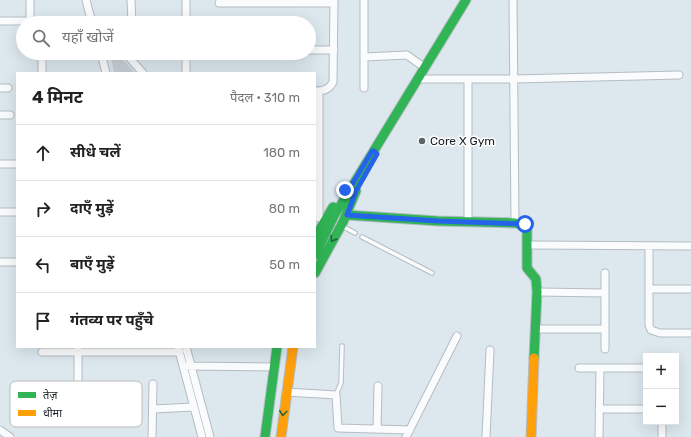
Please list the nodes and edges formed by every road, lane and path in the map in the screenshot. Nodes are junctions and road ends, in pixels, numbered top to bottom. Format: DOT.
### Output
graph roads {
  1 [pos="30,0"];
  2 [pos="86,0"];
  3 [pos="131,0"];
  4 [pos="186,0"];
  5 [pos="364,0"];
  6 [pos="465,0"];
  7 [pos="513,0"];
  8 [pos="334,1"];
  9 [pos="219,3"];
  10 [pos="30,16"];
  11 [pos="90,16"];
  12 [pos="132,16"];
  13 [pos="186,16"];
  14 [pos="0,21"];
  15 [pos="16,21"];
  16 [pos="316,50"];
  17 [pos="334,50"];
  18 [pos="364,57"];
  19 [pos="42,60"];
  20 [pos="103,60"];
  21 [pos="134,60"];
  22 [pos="186,60"];
  23 [pos="425,68"];
  24 [pos="42,72"];
  25 [pos="106,72"];
  26 [pos="142,72"];
  27 [pos="186,72"];
  28 [pos="679,75"];
  29 [pos="418,79"];
  30 [pos="468,79"];
  31 [pos="514,79"];
  32 [pos="364,88"];
  33 [pos="317,91"];
  34 [pos="0,115"];
  35 [pos="10,115"];
  36 [pos="0,164"];
  37 [pos="16,164"];
  38 [pos="353,189"];
  39 [pos="0,212"];
  40 [pos="16,212"];
  41 [pos="347,215"];
  42 [pos="326,221"];
  43 [pos="468,222"];
  44 [pos="515,223"];
  45 [pos="355,233"];
  46 [pos="316,236"];
  47 [pos="362,237"];
  48 [pos="528,246"];
  49 [pos="649,246"];
  50 [pos="691,246"];
  51 [pos="316,251"];
  52 [pos="0,262"];
  53 [pos="16,262"];
  54 [pos="316,268"];
  55 [pos="432,273"];
  56 [pos="605,273"];
  57 [pos="649,289"];
  58 [pos="691,289"];
  59 [pos="537,292"];
  60 [pos="605,293"];
  61 [pos="536,329"];
  62 [pos="605,329"];
  63 [pos="691,333"];
  64 [pos="457,336"];
  65 [pos="342,346"];
  66 [pos="186,348"];
  67 [pos="278,348"];
  68 [pos="285,348"];
  69 [pos="293,348"];
  70 [pos="605,349"];
  71 [pos="78,350"];
  72 [pos="179,350"];
  73 [pos="490,350"];
  74 [pos="42,352"];
  75 [pos="183,366"];
  76 [pos="192,366"];
  77 [pos="274,367"];
  78 [pos="579,368"];
  79 [pos="600,368"];
  80 [pos="643,368"];
  81 [pos="78,380"];
  82 [pos="153,384"];
  83 [pos="378,386"];
  84 [pos="286,392"];
  85 [pos="336,395"];
  86 [pos="194,407"];
  87 [pos="153,409"];
  88 [pos="599,409"];
  89 [pos="643,409"];
  90 [pos="662,425"];
  91 [pos="377,429"];
  92 [pos="0,430"];
  93 [pos="410,430"];
  94 [pos="10,437"];
  95 [pos="152,437"];
  96 [pos="202,437"];
  97 [pos="210,437"];
  98 [pos="265,437"];
  99 [pos="273,437"];
  100 [pos="281,437"];
  101 [pos="406,437"];
  102 [pos="486,437"];
  103 [pos="531,437"];
  104 [pos="599,437"];
  105 [pos="662,437"];
  1 -- 10 [label="street"];
  2 -- 11 [label="street"];
  3 -- 12 [label="street"];
  4 -- 13 [label="street"];
  5 -- 18 [label="street"];
  6 -- 23 [label="main road"];
  7 -- 31 [label="street"];
  8 -- 9 [label="street"];
  8 -- 17 [label="street"];
  14 -- 15 [label="street"];
  16 -- 17 [label="street"];
  17 -- 33 [label="street"];
  18 -- 23 [label="street"];
  18 -- 32 [label="street"];
  19 -- 24 [label="street"];
  20 -- 25 [label="street"];
  21 -- 26 [label="street"];
  22 -- 27 [label="street"];
  23 -- 29 [label="main road"];
  28 -- 31 [label="street"];
  29 -- 30 [label="street"];
  29 -- 38 [label="main road"];
  30 -- 31 [label="street"];
  30 -- 43 [label="street"];
  31 -- 44 [label="street"];
  33 -- 42 [label="street"];
  34 -- 35 [label="street"];
  36 -- 37 [label="street"];
  38 -- 41 [label="main road"];
  38 -- 42 [label="main road"];
  39 -- 40 [label="street"];
  41 -- 42 [label="main road"];
  41 -- 43 [label="main road"];
  42 -- 45 [label="lane"];
  42 -- 46 [label="main road"];
  42 -- 51 [label="main road"];
  42 -- 54 [label="main road, one-way"];
  43 -- 44 [label="main road"];
  44 -- 48 [label="main road"];
  47 -- 55 [label="lane"];
  48 -- 49 [label="street"];
  48 -- 59 [label="main road"];
  49 -- 50 [label="street"];
  49 -- 57 [label="street"];
  52 -- 53 [label="street"];
  56 -- 60 [label="street"];
  57 -- 58 [label="street"];
  57 -- 63 [label="street"];
  59 -- 60 [label="street"];
  59 -- 61 [label="main road"];
  60 -- 62 [label="street"];
  61 -- 62 [label="street"];
  61 -- 103 [label="main road"];
  62 -- 70 [label="street"];
  64 -- 93 [label="street"];
  65 -- 85 [label="lane"];
  66 -- 76 [label="street"];
  67 -- 77 [label="main road"];
  68 -- 99 [label="main road"];
  69 -- 84 [label="main road"];
  71 -- 72 [label="street"];
  71 -- 74 [label="street"];
  71 -- 81 [label="street"];
  72 -- 75 [label="street"];
  73 -- 102 [label="street"];
  75 -- 76 [label="street"];
  75 -- 86 [label="street"];
  76 -- 77 [label="street"];
  76 -- 97 [label="street"];
  77 -- 98 [label="main road"];
  78 -- 79 [label="street"];
  79 -- 80 [label="street"];
  79 -- 88 [label="street"];
  82 -- 87 [label="street"];
  83 -- 91 [label="street"];
  84 -- 85 [label="street"];
  84 -- 100 [label="main road, one-way"];
  85 -- 91 [label="street"];
  86 -- 87 [label="street"];
  86 -- 96 [label="street"];
  87 -- 95 [label="street"];
  88 -- 89 [label="street"];
  88 -- 104 [label="street"];
  90 -- 105 [label="street"];
  91 -- 93 [label="street"];
  92 -- 94 [label="street"];
  93 -- 101 [label="street"];
}
